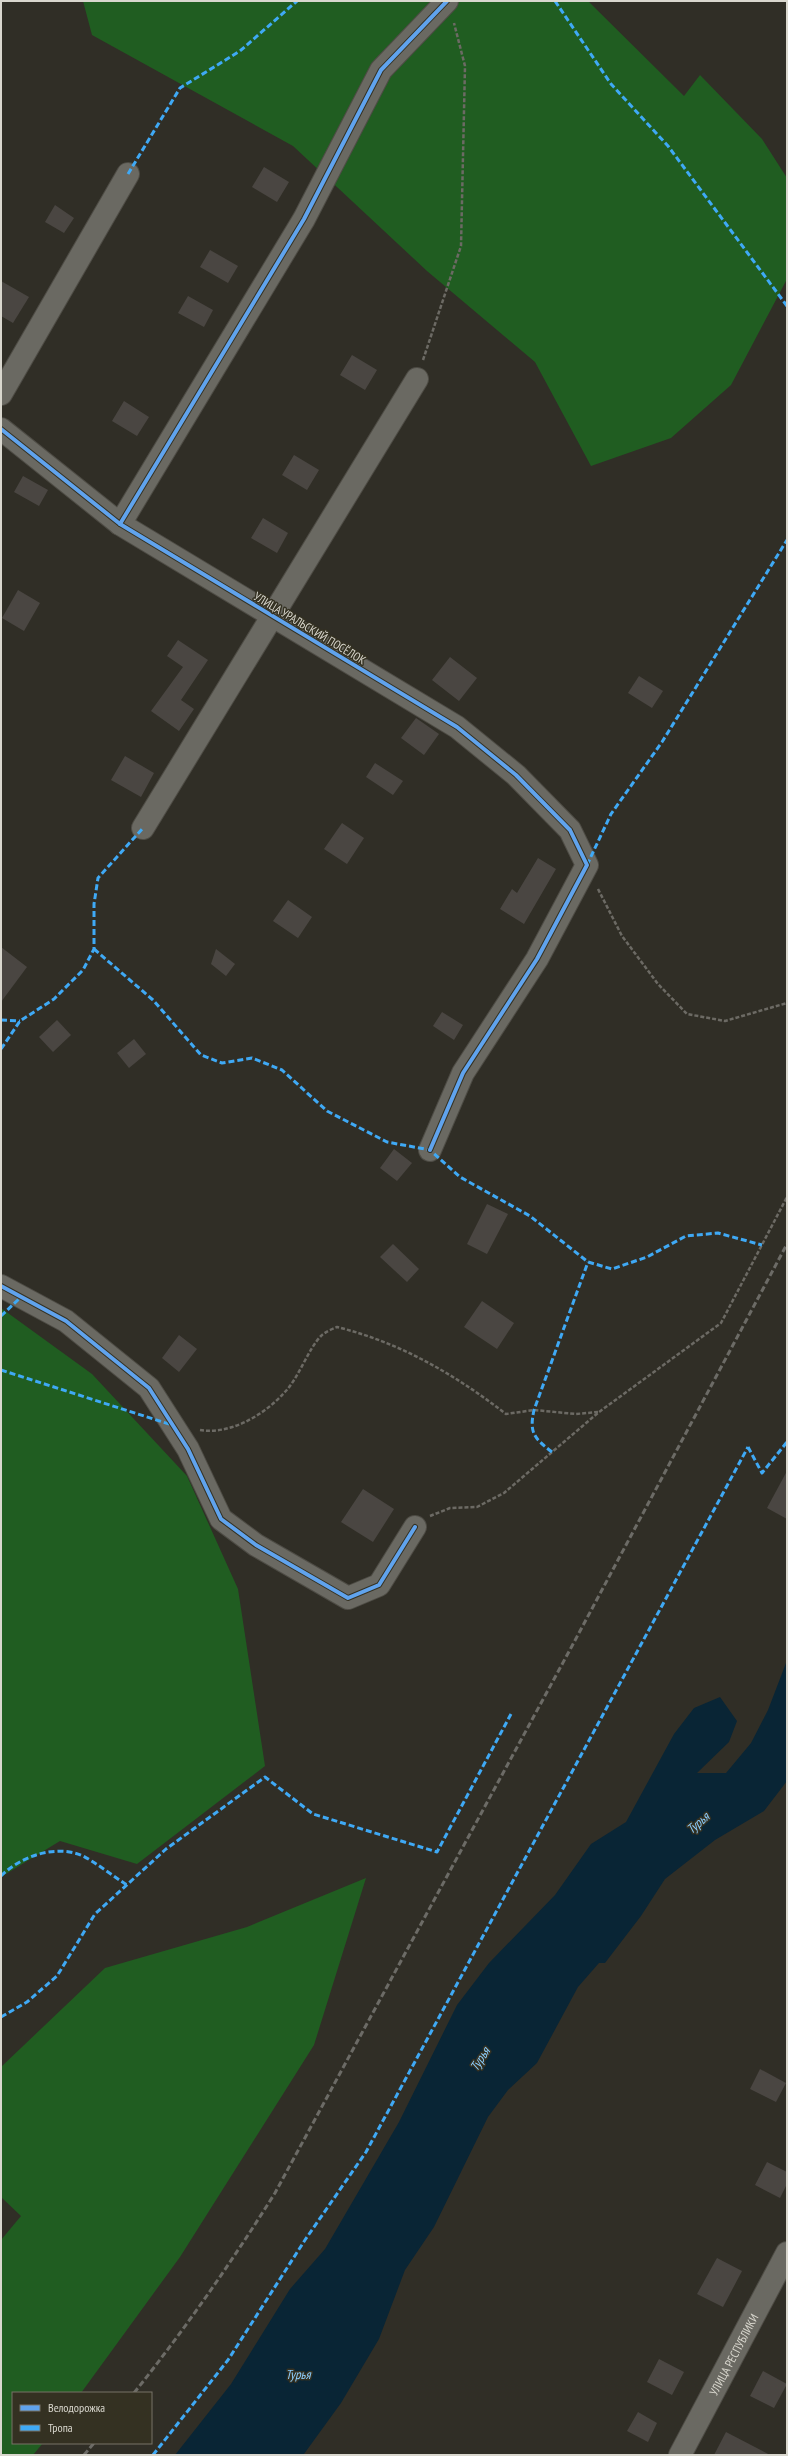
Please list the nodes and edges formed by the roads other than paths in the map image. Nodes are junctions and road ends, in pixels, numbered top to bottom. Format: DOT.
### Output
graph roads {
  1 [pos="449,8"];
  2 [pos="128,174"];
  3 [pos="417,379"];
  4 [pos="1,394"];
  5 [pos="1,429"];
  6 [pos="120,524"];
  7 [pos="273,617"];
  8 [pos="143,828"];
  9 [pos="430,1150"];
  10 [pos="1,1286"];
  11 [pos="415,1527"];
  12 [pos="787,2253"];
  13 [pos="680,2455"];
  1 -- 6 [label="street"];
  2 -- 4 [label="street"];
  3 -- 7 [label="street"];
  5 -- 6 [label="street, УЛИЦА УРАЛЬСКИЙ ПОСЁЛОК"];
  6 -- 7 [label="street, УЛИЦА УРАЛЬСКИЙ ПОСЁЛОК"];
  7 -- 8 [label="street"];
  7 -- 9 [label="street, УЛИЦА УРАЛЬСКИЙ ПОСЁЛОК"];
  10 -- 11 [label="street"];
  12 -- 13 [label="street, УЛИЦА РЕСПУБЛИКИ"];
}
